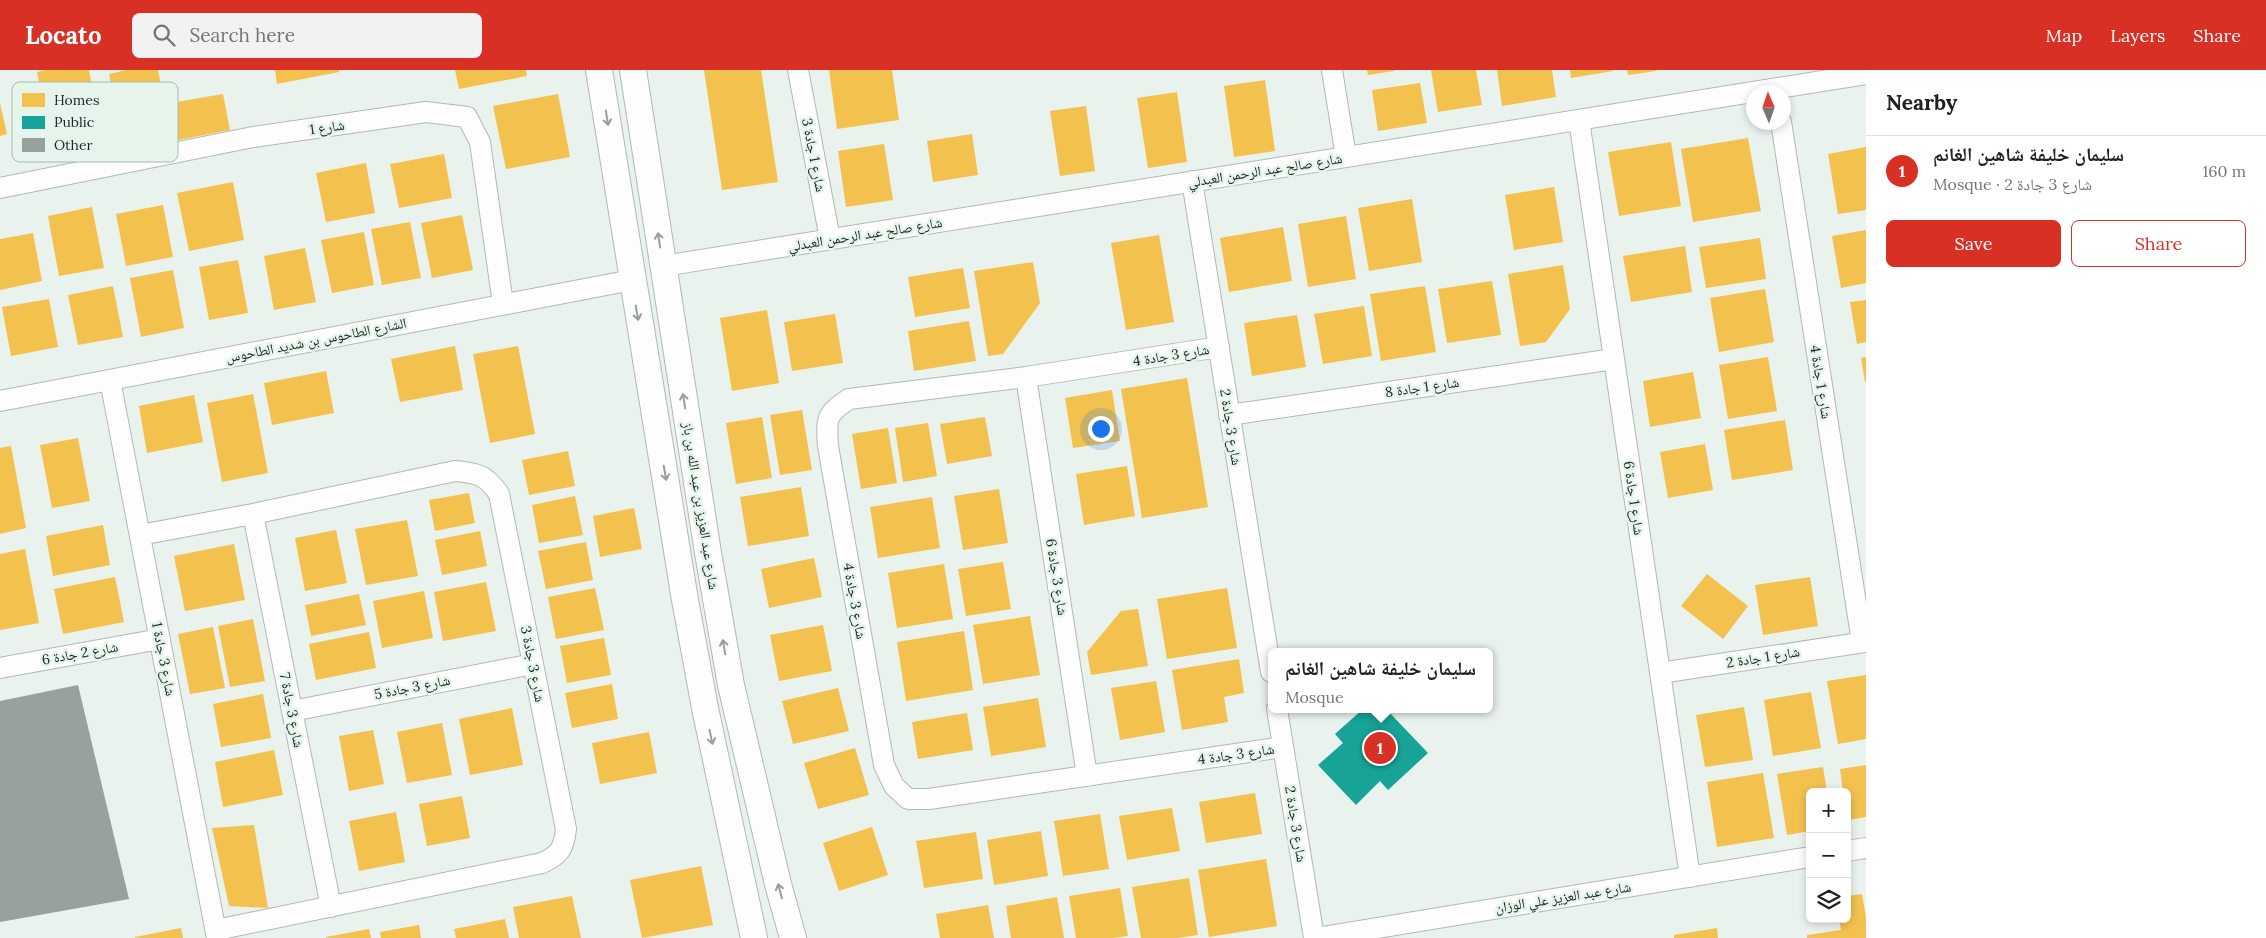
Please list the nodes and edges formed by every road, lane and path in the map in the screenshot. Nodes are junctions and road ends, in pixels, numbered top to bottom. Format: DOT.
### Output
graph roads {
  1 [pos="599,70"];
  2 [pos="633,70"];
  3 [pos="798,70"];
  4 [pos="1332,70"];
  5 [pos="1866,74"];
  6 [pos="1791,87"];
  7 [pos="1746,95"];
  8 [pos="1579,120"];
  9 [pos="1782,130"];
  10 [pos="178,152"];
  11 [pos="1346,157"];
  12 [pos="128,162"];
  13 [pos="1192,181"];
  14 [pos="0,188"];
  15 [pos="830,239"];
  16 [pos="663,266"];
  17 [pos="632,280"];
  18 [pos="503,304"];
  19 [pos="1219,348"];
  20 [pos="1614,359"];
  21 [pos="1026,377"];
  22 [pos="110,380"];
  23 [pos="0,401"];
  24 [pos="1229,415"];
  25 [pos="253,514"];
  26 [pos="140,535"];
  27 [pos="685,600"];
  28 [pos="160,639"];
  29 [pos="1864,642"];
  30 [pos="1268,654"];
  31 [pos="533,664"];
  32 [pos="0,668"];
  33 [pos="1660,673"];
  34 [pos="731,685"];
  35 [pos="705,708"];
  36 [pos="292,711"];
  37 [pos="1278,713"];
  38 [pos="1283,747"];
  39 [pos="1087,776"];
  40 [pos="760,810"];
  41 [pos="1866,848"];
  42 [pos="1851,850"];
  43 [pos="1806,858"];
  44 [pos="1690,877"];
  45 [pos="331,907"];
  46 [pos="217,934"];
  47 [pos="754,938"];
  48 [pos="793,938"];
  49 [pos="1315,938"];
  1 -- 17 [label="street, one-way"];
  16 -- 2 [label="street, شارع عبد العزيز بن عبد الله بن باز, one-way"];
  3 -- 15 [label="street, شارع 1 جادة 3"];
  4 -- 11 [label="street"];
  5 -- 6 [label="street, شارع صالح عبد الرحمن العبدلي"];
  7 -- 8 [label="street, شارع صالح عبد الرحمن العبدلي"];
  8 -- 11 [label="street, شارع صالح عبد الرحمن العبدلي"];
  8 -- 20 [label="street, شارع 1 جادة 6"];
  9 -- 29 [label="street, شارع 1 جادة 4"];
  10 -- 18 [label="street, شارع 1"];
  11 -- 13 [label="street, شارع صالح عبد الرحمن العبدلي"];
  12 -- 14 [label="street, شارع 1"];
  13 -- 15 [label="street, شارع صالح عبد الرحمن العبدلي"];
  13 -- 19 [label="street, شارع 3 جادة 2"];
  15 -- 16 [label="street, شارع صالح عبد الرحمن العبدلي"];
  34 -- 16 [label="street, شارع عبد العزيز بن عبد الله بن باز, one-way"];
  17 -- 18 [label="street, الشارع الطاحوس بن شديد الطاحوس"];
  17 -- 27 [label="street, one-way"];
  18 -- 22 [label="street, الشارع الطاحوس بن شديد الطاحوس"];
  19 -- 21 [label="street, شارع 3 جادة 4"];
  19 -- 24 [label="street, شارع 3 جادة 2"];
  20 -- 24 [label="street, شارع 1 جادة 8"];
  20 -- 33 [label="street, شارع 1 جادة 6"];
  21 -- 39 [label="street, شارع 3 جادة 6"];
  21 -- 39 [label="street, شارع 3 جادة 4"];
  22 -- 23 [label="street, الشارع الطاحوس بن شديد الطاحوس"];
  22 -- 26 [label="street, شارع 3 جادة 1"];
  24 -- 30 [label="street, شارع 3 جادة 2"];
  25 -- 26 [label="street, شارع 3 جادة 3"];
  25 -- 31 [label="street, شارع 3 جادة 3"];
  25 -- 36 [label="street, شارع 3 جادة 7"];
  26 -- 28 [label="street, شارع 3 جادة 1"];
  27 -- 34 [label="street"];
  27 -- 35 [label="street"];
  28 -- 32 [label="street, شارع 2 جادة 6"];
  28 -- 46 [label="street, شارع 3 جادة 1"];
  29 -- 33 [label="street, شارع 1 جادة 2"];
  31 -- 36 [label="street, شارع 3 جادة 5"];
  31 -- 45 [label="street, شارع 3 جادة 3"];
  33 -- 44 [label="street, شارع 1 جادة 6"];
  34 -- 40 [label="street, شارع عبد العزيز بن عبد الله بن باز"];
  35 -- 40 [label="street"];
  35 -- 47 [label="street, one-way"];
  36 -- 45 [label="street, شارع 3 جادة 7"];
  37 -- 38 [label="street, شارع 3 جادة 2"];
  38 -- 39 [label="street, شارع 3 جادة 4"];
  38 -- 49 [label="street, شارع 3 جادة 2"];
  48 -- 40 [label="street, شارع عبد العزيز بن عبد الله بن باز, one-way"];
  41 -- 42 [label="street"];
  43 -- 44 [label="street, شارع عبد العزيز علي الوزان"];
  44 -- 49 [label="street, شارع عبد العزيز علي الوزان"];
  45 -- 46 [label="street, شارع 3 جادة 3"];
}
